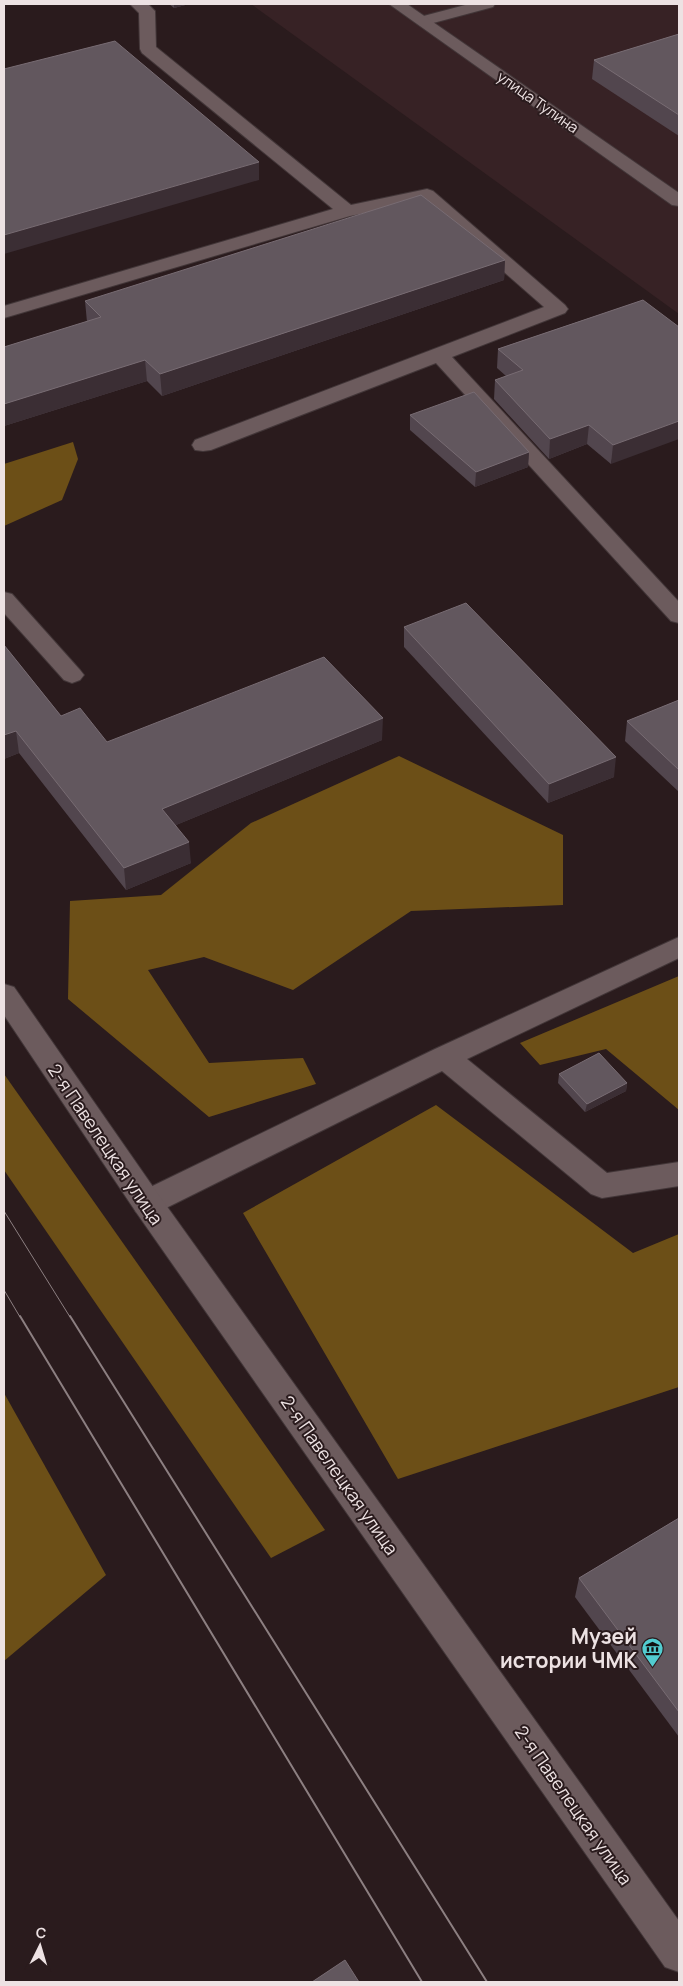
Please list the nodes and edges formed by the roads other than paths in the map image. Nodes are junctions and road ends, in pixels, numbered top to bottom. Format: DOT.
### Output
graph roads {
  1 [pos="138,4"];
  2 [pos="397,4"];
  3 [pos="486,4"];
  4 [pos="422,22"];
  5 [pos="679,201"];
  6 [pos="347,211"];
  7 [pos="4,312"];
  8 [pos="439,355"];
  9 [pos="203,445"];
  10 [pos="4,599"];
  11 [pos="679,616"];
  12 [pos="72,675"];
  13 [pos="679,947"];
  14 [pos="4,994"];
  15 [pos="445,1057"];
  16 [pos="679,1174"];
  17 [pos="147,1203"];
  18 [pos="679,1953"];
  1 -- 6 [label="main road"];
  2 -- 4 [label="main road, улица Тулина"];
  3 -- 4 [label="main road"];
  4 -- 5 [label="main road, улица Тулина"];
  6 -- 7 [label="main road"];
  6 -- 8 [label="main road"];
  8 -- 9 [label="main road"];
  8 -- 11 [label="main road"];
  10 -- 12 [label="main road"];
  13 -- 15 [label="main road"];
  14 -- 17 [label="main road, 2-я Павелецкая улица"];
  15 -- 16 [label="main road"];
  15 -- 17 [label="main road"];
  17 -- 18 [label="main road, 2-я Павелецкая улица"];
}
